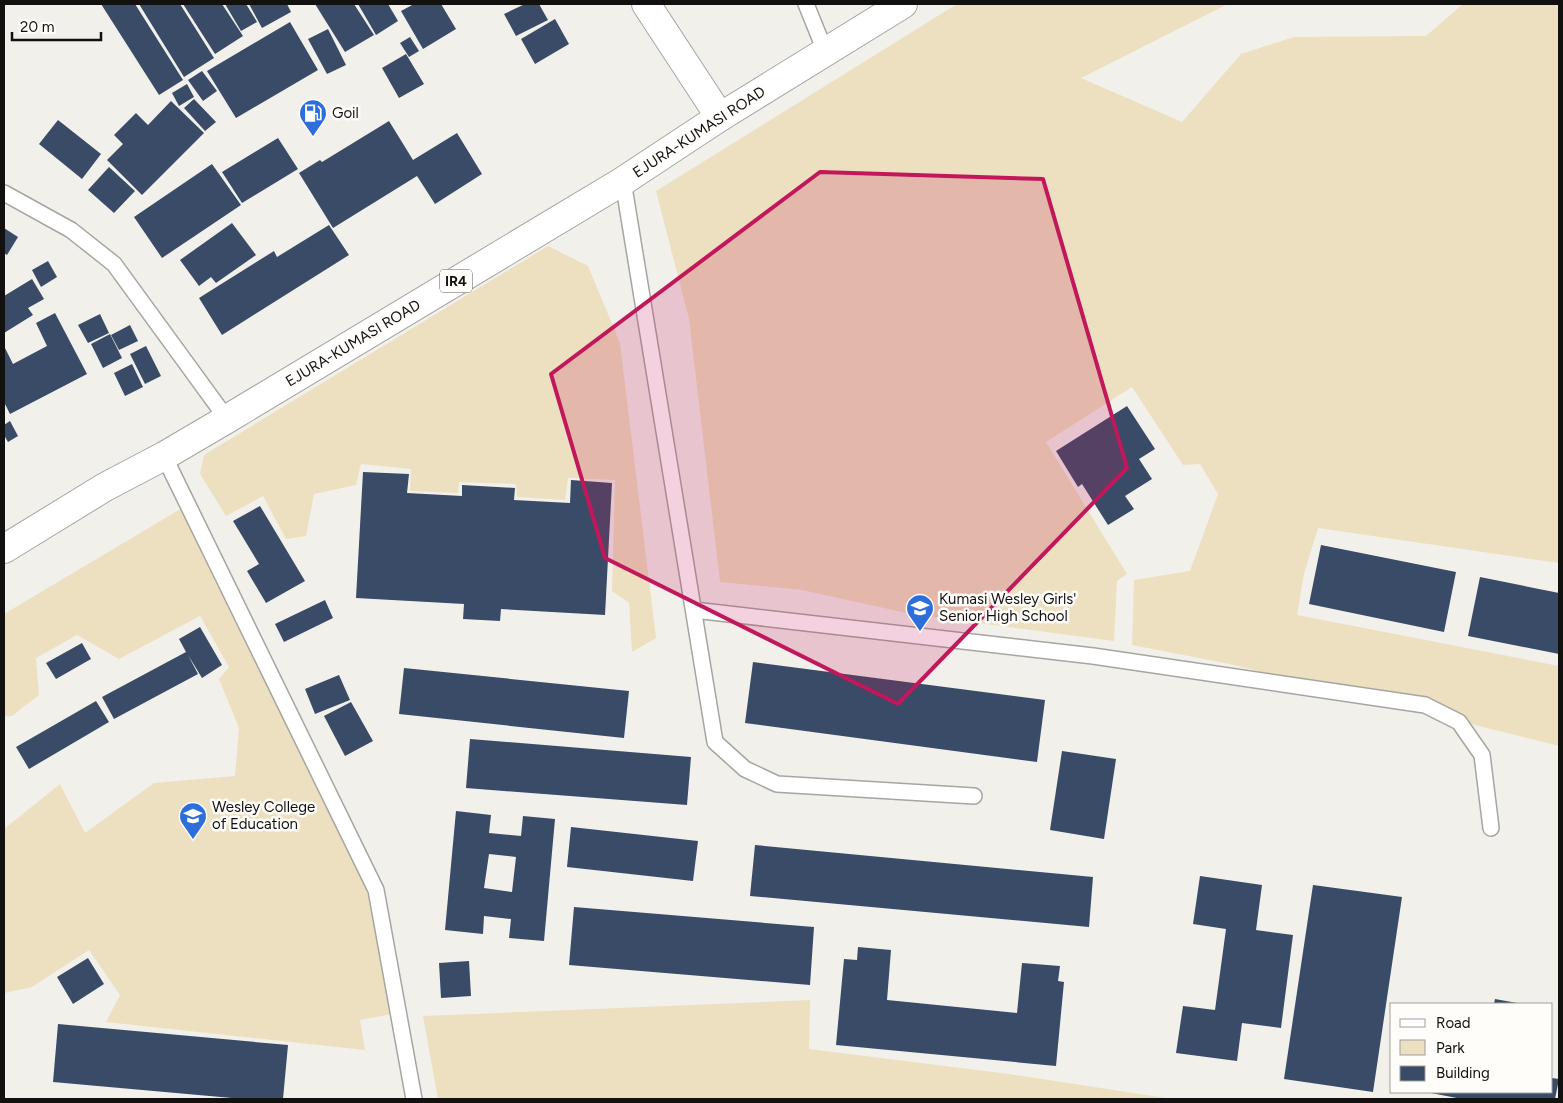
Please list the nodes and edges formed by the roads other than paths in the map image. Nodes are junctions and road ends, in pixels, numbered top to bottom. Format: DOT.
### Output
graph roads {
  1 [pos="646,4"];
  2 [pos="806,4"];
  3 [pos="903,4"];
  4 [pos="825,51"];
  5 [pos="720,117"];
  6 [pos="623,181"];
  7 [pos="4,193"];
  8 [pos="227,419"];
  9 [pos="164,456"];
  10 [pos="4,549"];
  11 [pos="694,610"];
  12 [pos="974,796"];
  13 [pos="1491,828"];
  14 [pos="414,1099"];
  1 -- 5 [label="main road"];
  2 -- 4 [label="lane"];
  3 -- 4 [label="main road, EJURA-KUMASI ROAD / IR4"];
  4 -- 5 [label="main road, EJURA-KUMASI ROAD / IR4"];
  5 -- 6 [label="main road, EJURA-KUMASI ROAD / IR4"];
  6 -- 8 [label="main road, EJURA-KUMASI ROAD / IR4"];
  6 -- 11 [label="lane"];
  7 -- 8 [label="lane"];
  8 -- 9 [label="main road, EJURA-KUMASI ROAD / IR4"];
  9 -- 10 [label="main road, EJURA-KUMASI ROAD / IR4"];
  9 -- 14 [label="lane"];
  11 -- 12 [label="lane"];
  11 -- 13 [label="lane"];
}
